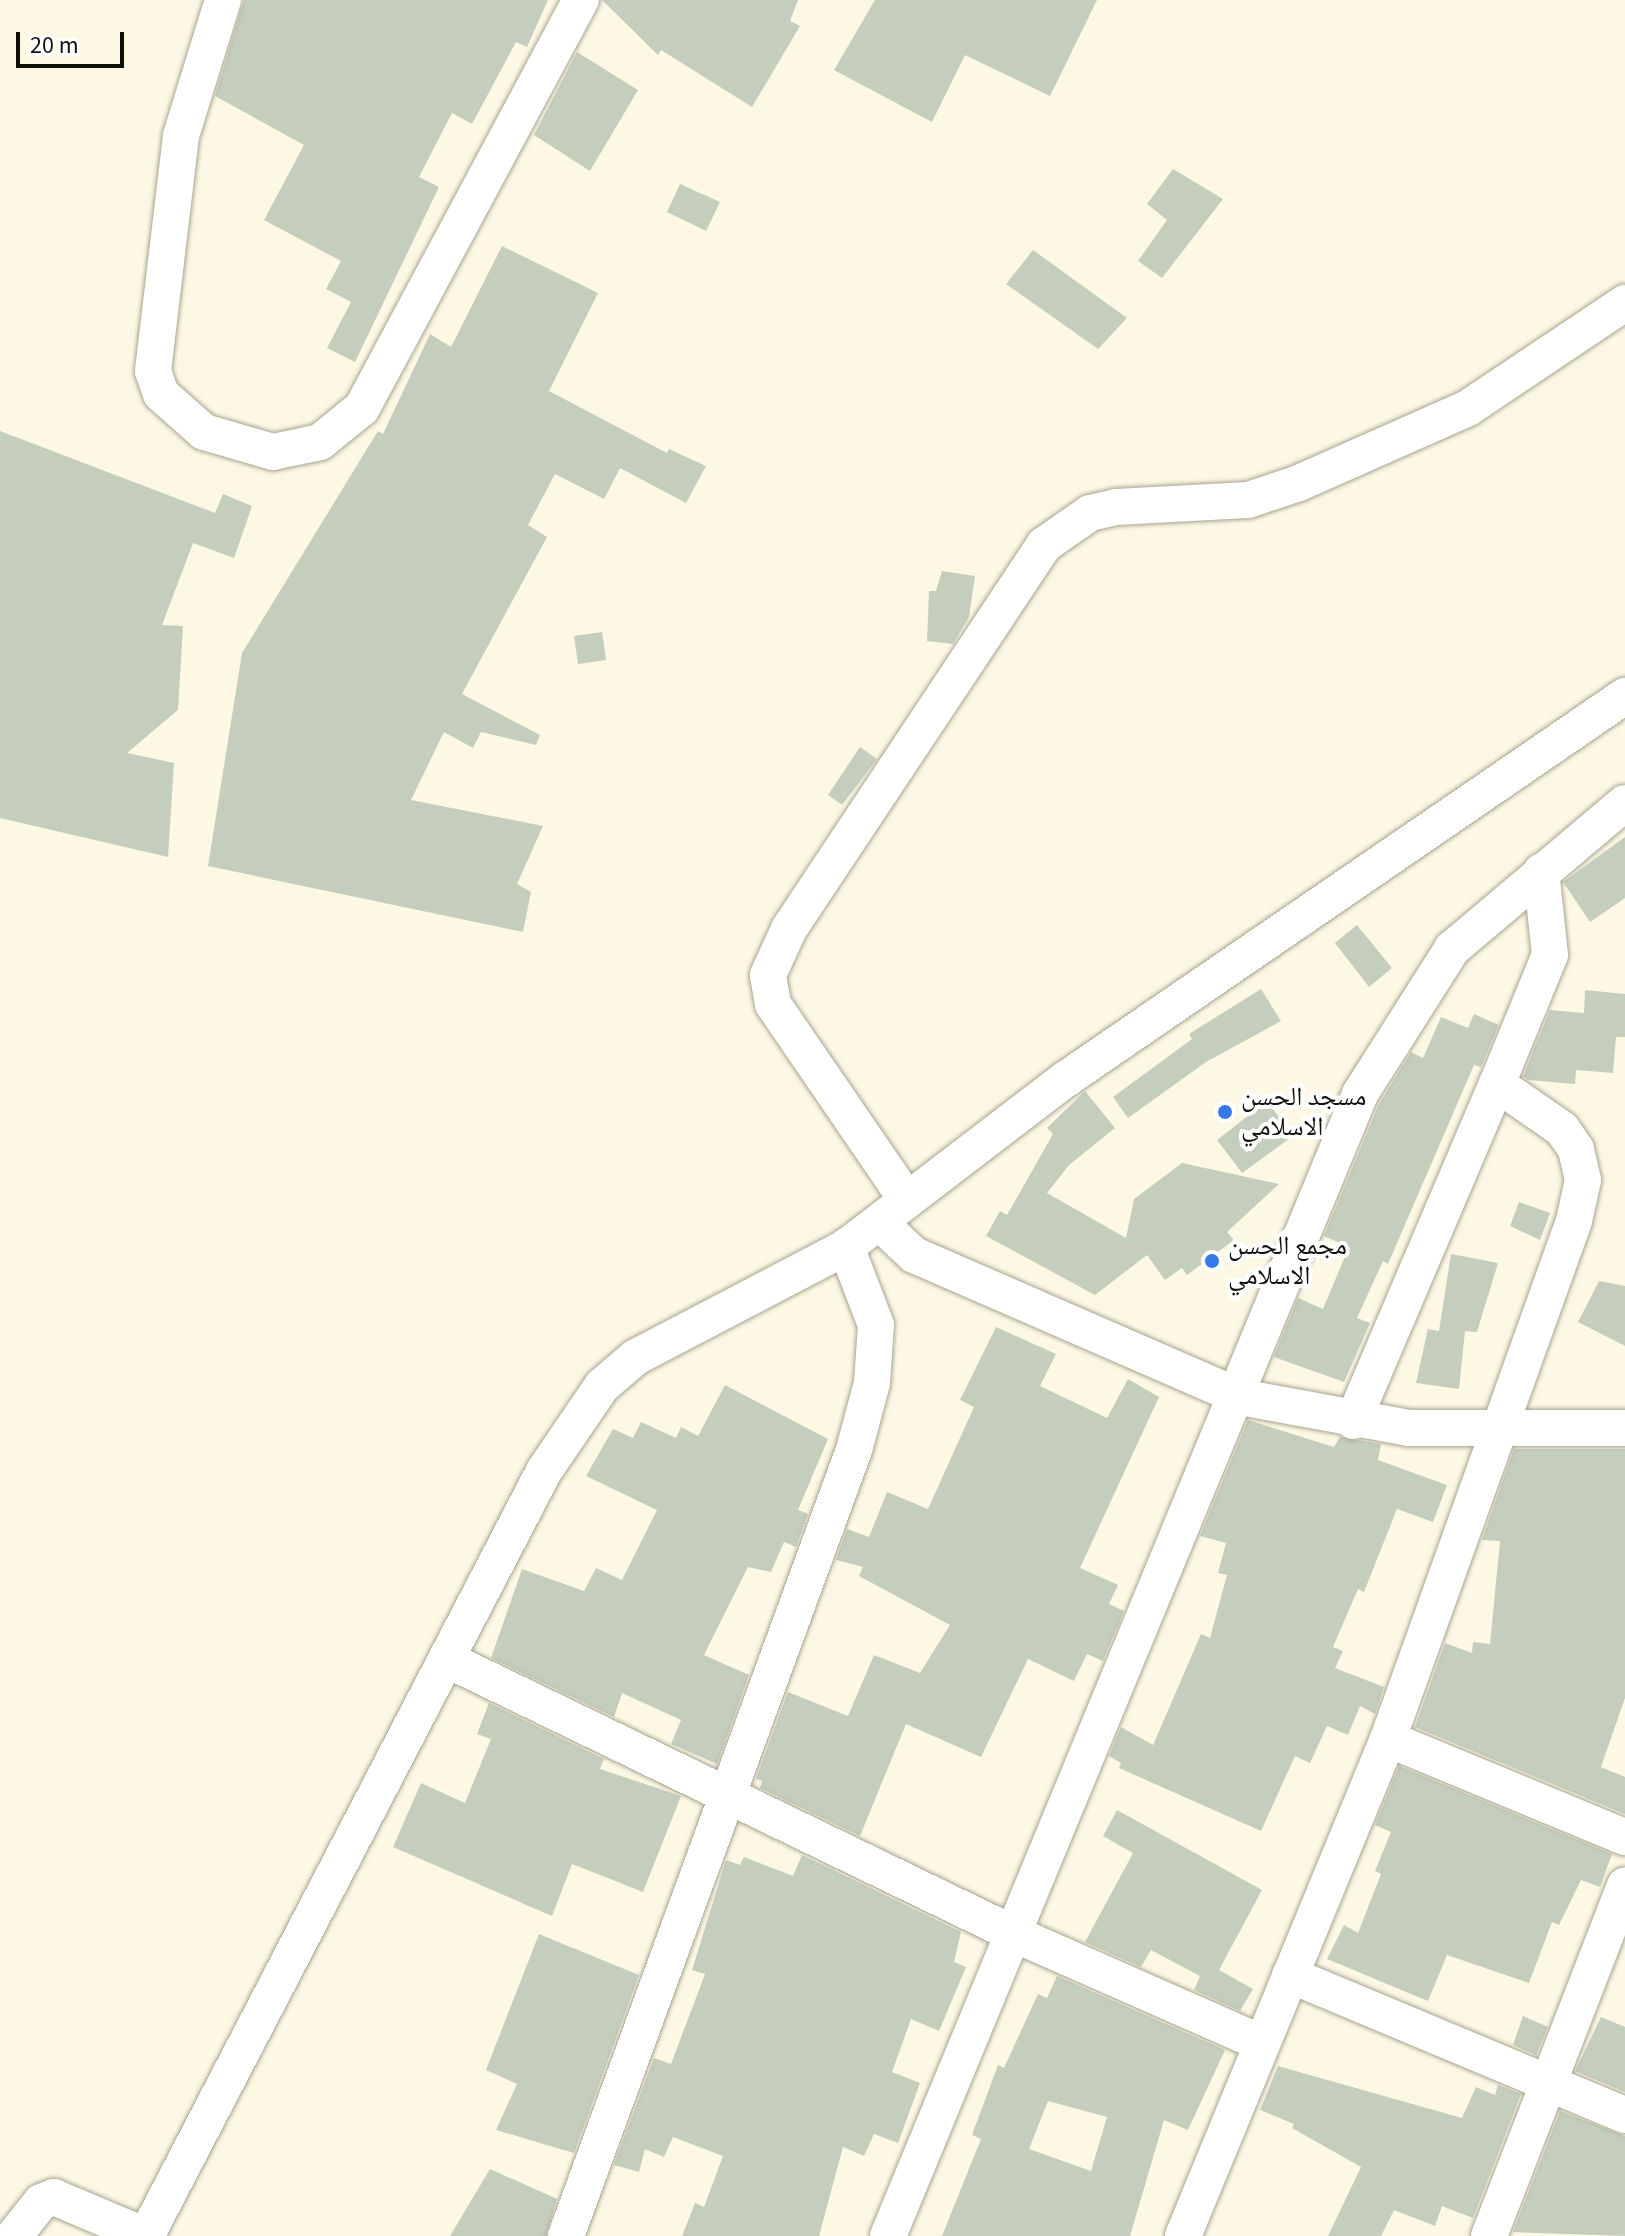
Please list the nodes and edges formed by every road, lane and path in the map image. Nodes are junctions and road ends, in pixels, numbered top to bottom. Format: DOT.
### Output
graph roads {
  1 [pos="223,0"];
  2 [pos="581,0"];
  3 [pos="1625,303"];
  4 [pos="1625,696"];
  5 [pos="1625,803"];
  6 [pos="1541,871"];
  7 [pos="1497,1084"];
  8 [pos="907,1200"];
  9 [pos="880,1223"];
  10 [pos="846,1247"];
  11 [pos="1240,1397"];
  12 [pos="1353,1421"];
  13 [pos="1625,1428"];
  14 [pos="1497,1430"];
  15 [pos="446,1659"];
  16 [pos="1388,1739"];
  17 [pos="728,1796"];
  18 [pos="1625,1837"];
  19 [pos="1625,1885"];
  20 [pos="1012,1933"];
  21 [pos="1290,1975"];
  22 [pos="1261,2043"];
  23 [pos="1548,2083"];
  24 [pos="1625,2115"];
  25 [pos="14,2236"];
  26 [pos="146,2236"];
  27 [pos="566,2236"];
  28 [pos="888,2236"];
  29 [pos="1183,2236"];
  30 [pos="1489,2236"];
  1 -- 2 [label="street"];
  3 -- 8 [label="street"];
  4 -- 8 [label="street"];
  5 -- 6 [label="street"];
  6 -- 7 [label="street"];
  6 -- 11 [label="street"];
  7 -- 12 [label="street"];
  7 -- 14 [label="street"];
  8 -- 9 [label="street"];
  9 -- 10 [label="street"];
  9 -- 11 [label="street"];
  10 -- 15 [label="street"];
  10 -- 17 [label="street"];
  11 -- 12 [label="street"];
  11 -- 20 [label="street"];
  12 -- 14 [label="street"];
  13 -- 14 [label="street"];
  14 -- 16 [label="street"];
  15 -- 17 [label="street"];
  15 -- 26 [label="street"];
  16 -- 18 [label="street"];
  16 -- 21 [label="street"];
  17 -- 20 [label="street"];
  17 -- 27 [label="street"];
  19 -- 23 [label="street"];
  20 -- 22 [label="street"];
  20 -- 28 [label="street"];
  21 -- 22 [label="street"];
  21 -- 23 [label="street"];
  22 -- 29 [label="street"];
  23 -- 24 [label="street"];
  23 -- 30 [label="street"];
  25 -- 26 [label="street"];
}
